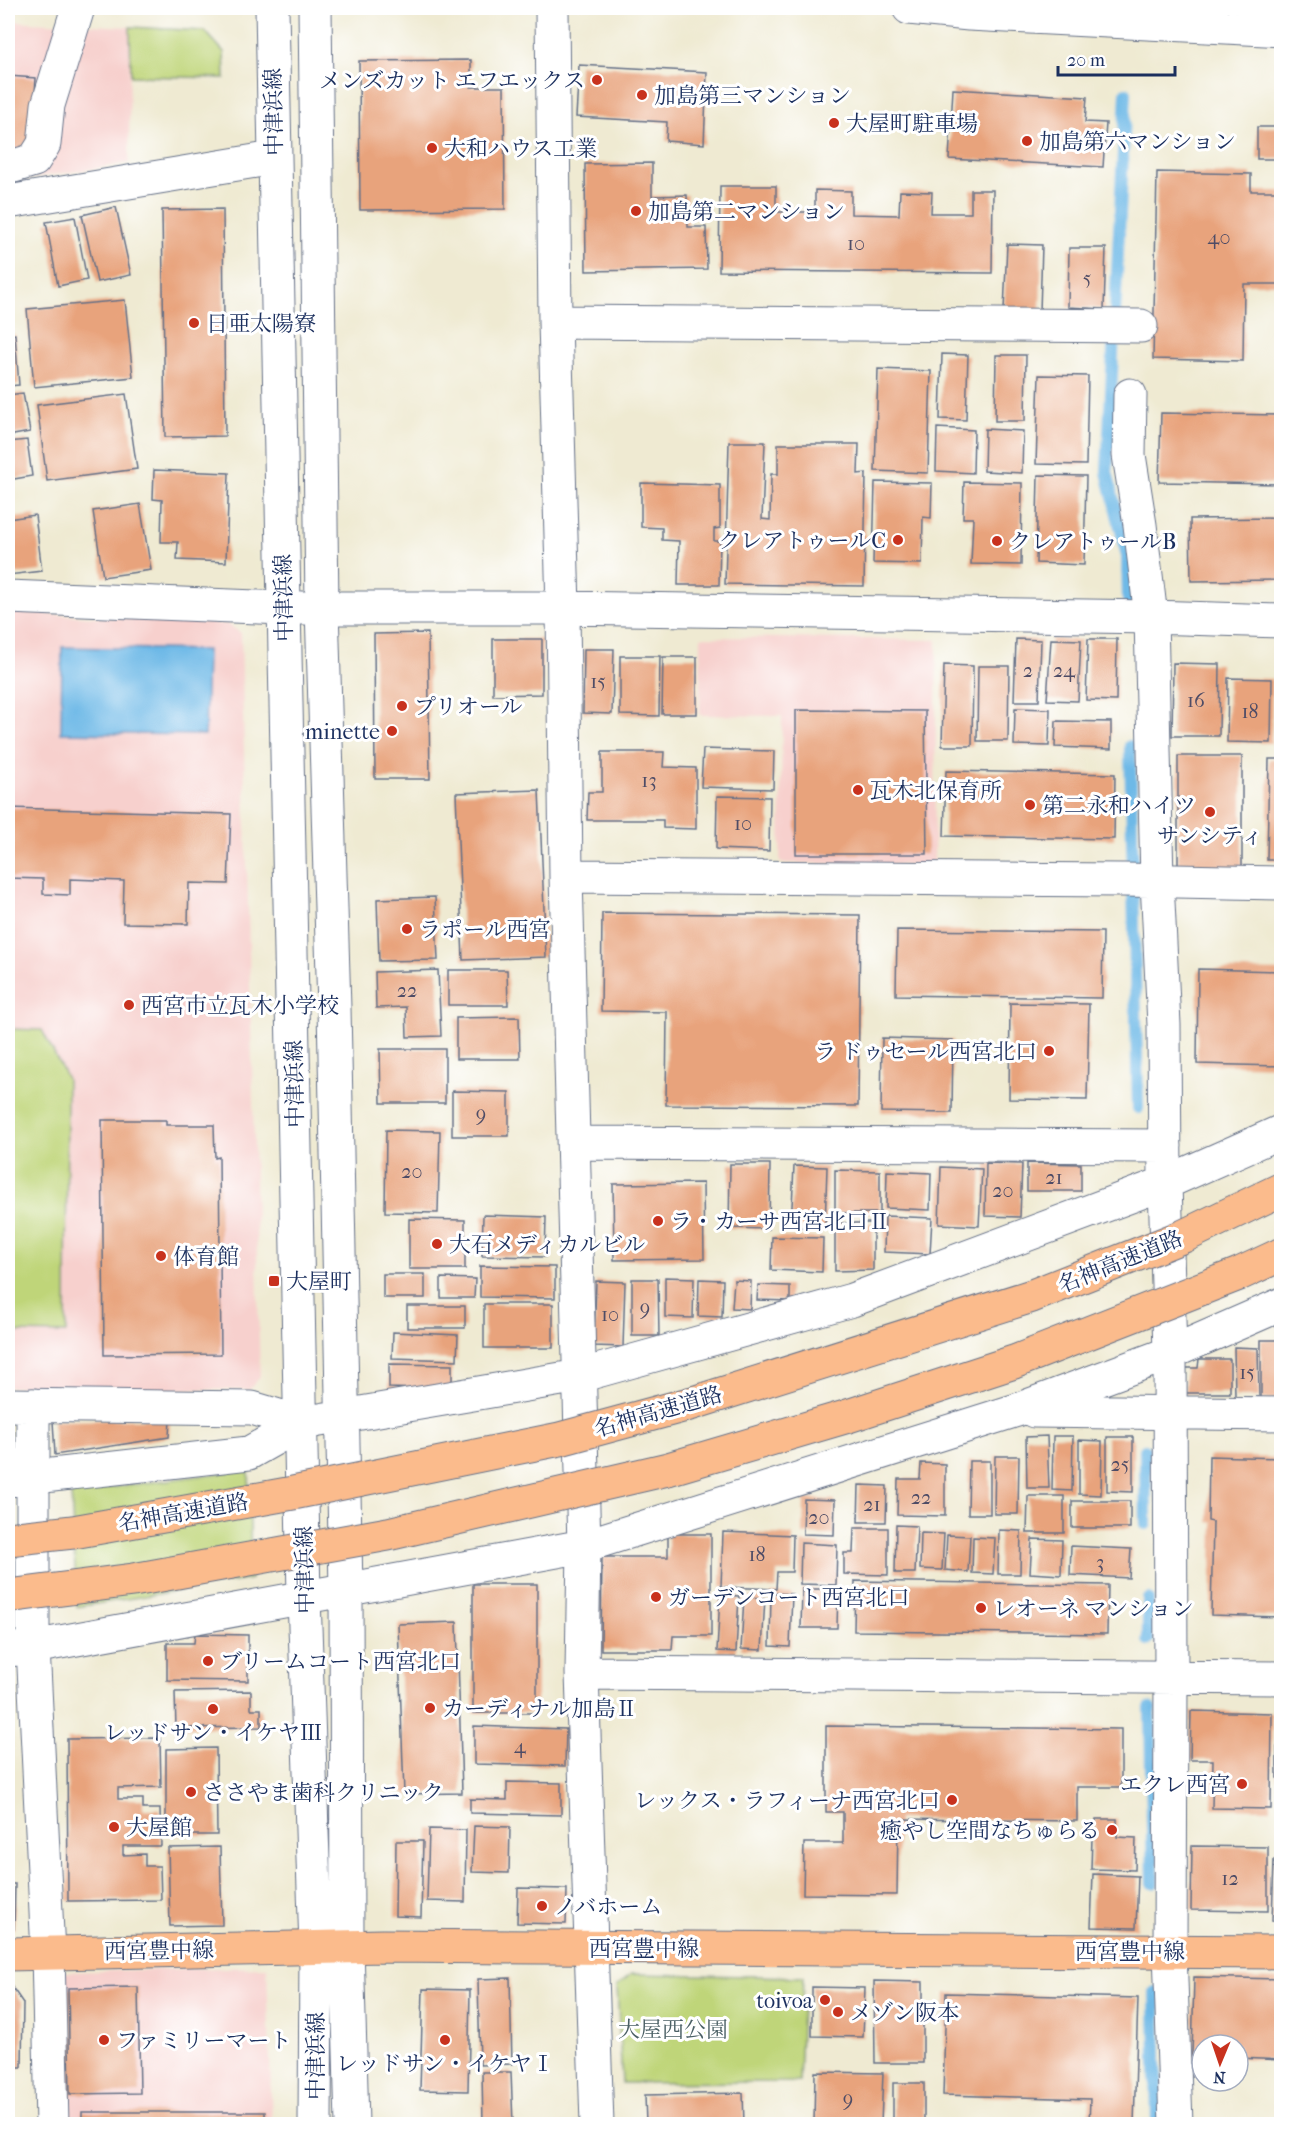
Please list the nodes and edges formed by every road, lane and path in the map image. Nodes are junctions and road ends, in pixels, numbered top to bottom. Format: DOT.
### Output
graph roads {
  1 [pos="78,8"];
  2 [pos="272,8"];
  3 [pos="315,8"];
  4 [pos="552,8"];
  5 [pos="909,8"];
  6 [pos="969,11"];
  7 [pos="1281,30"];
  8 [pos="274,158"];
  9 [pos="8,166"];
  10 [pos="8,202"];
  11 [pos="555,322"];
  12 [pos="1141,326"];
  13 [pos="1130,395"];
  14 [pos="8,597"];
  15 [pos="283,608"];
  16 [pos="322,608"];
  17 [pos="563,608"];
  18 [pos="1151,617"];
  19 [pos="1281,621"];
  20 [pos="566,876"];
  21 [pos="1141,880"];
  22 [pos="1281,883"];
  23 [pos="1281,1131"];
  24 [pos="574,1143"];
  25 [pos="1165,1146"];
  26 [pos="1165,1183"];
  27 [pos="1281,1189"];
  28 [pos="1281,1254"];
  29 [pos="1281,1304"];
  30 [pos="1170,1353"];
  31 [pos="579,1376"];
  32 [pos="20,1405"];
  33 [pos="1017,1410"];
  34 [pos="1170,1413"];
  35 [pos="1281,1414"];
  36 [pos="342,1415"];
  37 [pos="302,1423"];
  38 [pos="20,1478"];
  39 [pos="8,1539"];
  40 [pos="584,1546"];
  41 [pos="345,1589"];
  42 [pos="8,1596"];
  43 [pos="304,1597"];
  44 [pos="20,1648"];
  45 [pos="582,1673"];
  46 [pos="1171,1677"];
  47 [pos="1281,1678"];
  48 [pos="332,1946"];
  49 [pos="591,1948"];
  50 [pos="1170,1951"];
  51 [pos="1281,1952"];
  52 [pos="48,1953"];
  53 [pos="8,1954"];
  54 [pos="52,2124"];
  55 [pos="315,2124"];
  56 [pos="351,2124"];
  57 [pos="597,2124"];
  58 [pos="1176,2124"];
  1 -- 9 [label="street"];
  2 -- 8 [label="street, 中津浜線"];
  3 -- 16 [label="street, 中津浜線"];
  4 -- 11 [label="street"];
  5 -- 6 [label="street"];
  6 -- 7 [label="street"];
  8 -- 10 [label="street"];
  8 -- 15 [label="street, 中津浜線"];
  11 -- 12 [label="street"];
  11 -- 17 [label="street"];
  13 -- 18 [label="street"];
  14 -- 15 [label="street"];
  15 -- 16 [label="street"];
  15 -- 37 [label="street, 中津浜線"];
  16 -- 17 [label="street"];
  16 -- 36 [label="street, 中津浜線"];
  17 -- 18 [label="street"];
  17 -- 20 [label="street"];
  18 -- 19 [label="street"];
  18 -- 21 [label="street"];
  20 -- 21 [label="street"];
  20 -- 24 [label="street"];
  21 -- 22 [label="street"];
  21 -- 25 [label="street"];
  23 -- 26 [label="street"];
  24 -- 25 [label="street"];
  24 -- 31 [label="street"];
  25 -- 26 [label="street"];
  26 -- 30 [label="street"];
  26 -- 31 [label="street"];
  27 -- 39 [label="main road, 名神高速道路, bridge"];
  28 -- 42 [label="main road, bridge"];
  29 -- 30 [label="street"];
  30 -- 33 [label="street"];
  30 -- 34 [label="street"];
  31 -- 36 [label="street"];
  31 -- 40 [label="street"];
  32 -- 37 [label="street"];
  32 -- 38 [label="street"];
  33 -- 34 [label="street"];
  33 -- 40 [label="street"];
  34 -- 35 [label="street"];
  34 -- 46 [label="street"];
  36 -- 37 [label="street"];
  36 -- 41 [label="street, 中津浜線"];
  37 -- 38 [label="street"];
  37 -- 43 [label="street, 中津浜線"];
  38 -- 44 [label="street"];
  40 -- 41 [label="street"];
  40 -- 45 [label="street"];
  41 -- 43 [label="street"];
  41 -- 48 [label="street, 中津浜線"];
  43 -- 44 [label="street"];
  43 -- 48 [label="street, 中津浜線"];
  44 -- 52 [label="street"];
  45 -- 46 [label="street"];
  45 -- 49 [label="street"];
  46 -- 47 [label="street"];
  46 -- 50 [label="street"];
  48 -- 49 [label="main road, 西宮豊中線"];
  48 -- 52 [label="main road, 西宮豊中線"];
  48 -- 55 [label="street, 中津浜線"];
  48 -- 56 [label="street, 中津浜線"];
  49 -- 50 [label="main road, 西宮豊中線"];
  49 -- 57 [label="street"];
  50 -- 51 [label="main road, 西宮豊中線"];
  50 -- 58 [label="street"];
  52 -- 53 [label="main road, 西宮豊中線"];
  52 -- 54 [label="street"];
}
